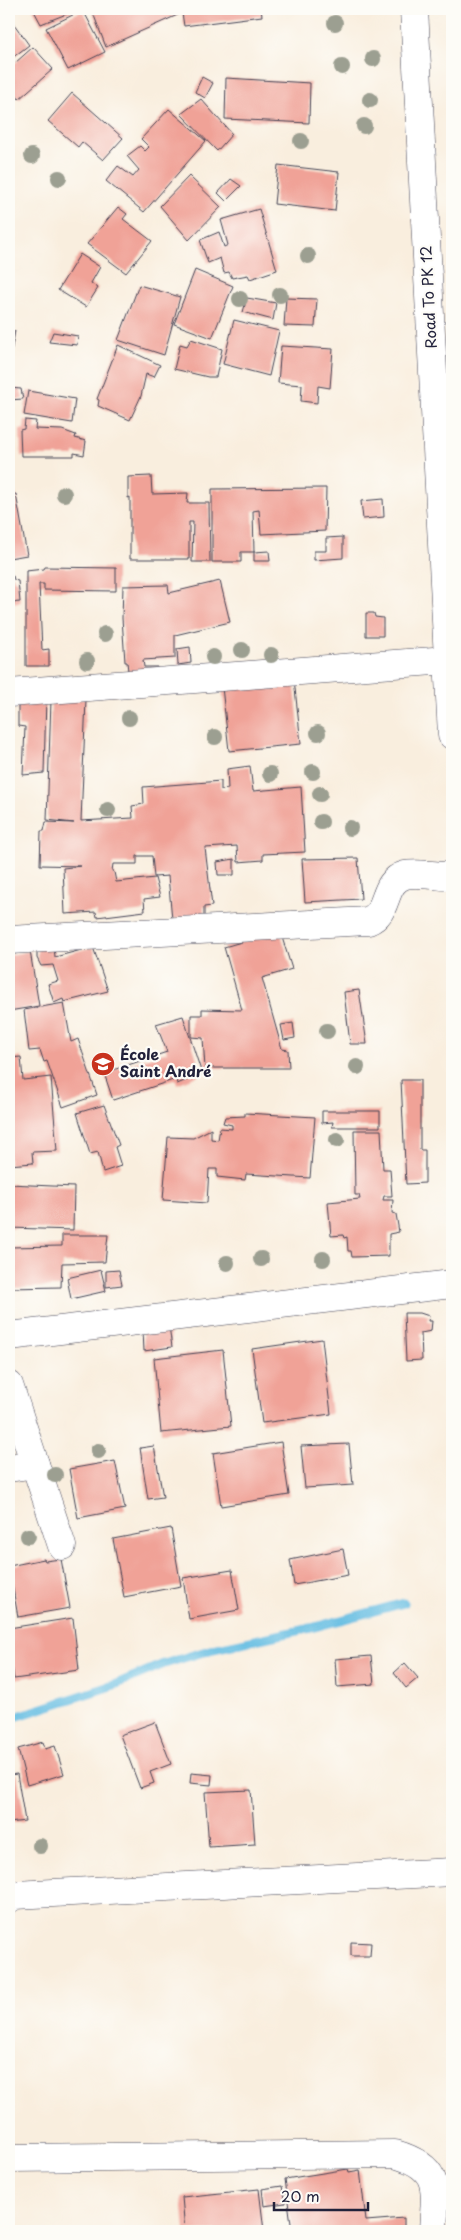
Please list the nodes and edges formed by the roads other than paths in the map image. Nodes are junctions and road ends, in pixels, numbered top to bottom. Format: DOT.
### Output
graph roads {
  1 [pos="414,9"];
  2 [pos="448,576"];
  3 [pos="447,660"];
  4 [pos="9,693"];
  5 [pos="452,735"];
  6 [pos="452,877"];
  7 [pos="9,940"];
  8 [pos="452,1284"];
  9 [pos="9,1336"];
  10 [pos="9,1385"];
  11 [pos="22,1466"];
  12 [pos="62,1546"];
  13 [pos="452,1872"];
  14 [pos="9,1899"];
  15 [pos="9,2158"];
  16 [pos="433,2231"];
  1 -- 2 [label="street, Road To PK 12"];
  2 -- 3 [label="street, Road To PK 12"];
  3 -- 4 [label="street"];
  3 -- 5 [label="street, Road To PK 12"];
  6 -- 7 [label="street"];
  8 -- 9 [label="street"];
  10 -- 11 [label="street"];
  11 -- 12 [label="street"];
  13 -- 14 [label="street"];
  15 -- 16 [label="street"];
}
